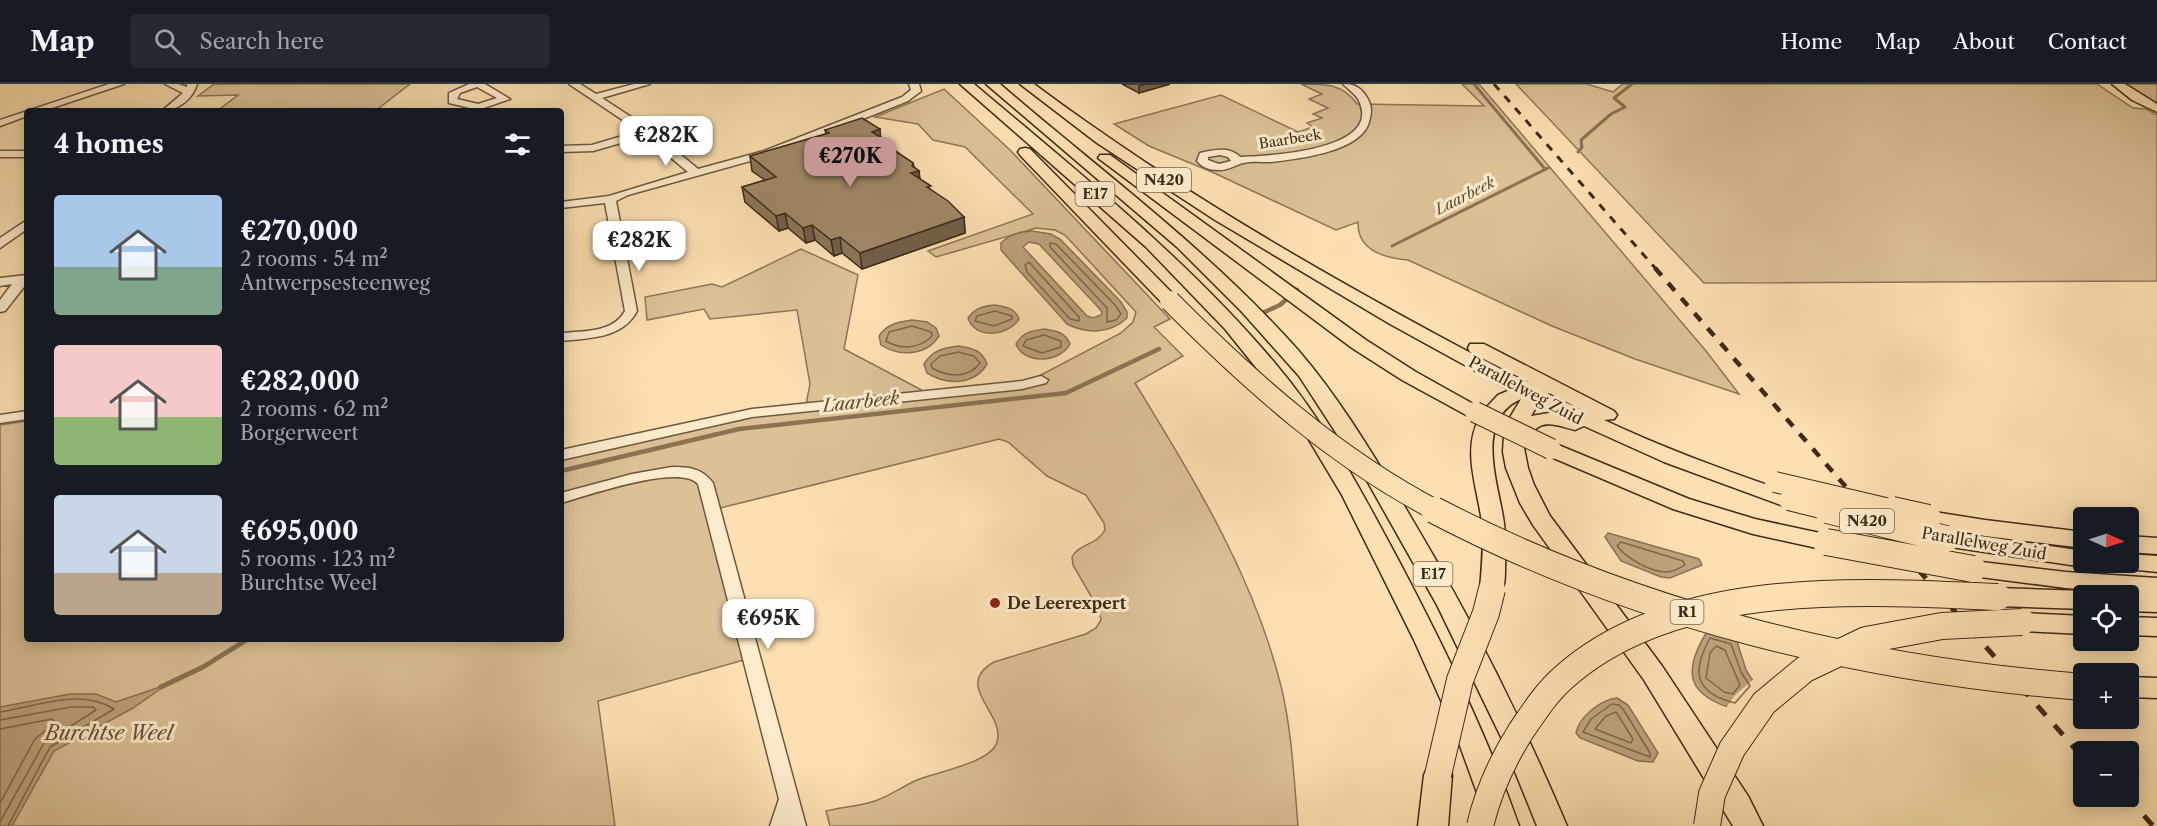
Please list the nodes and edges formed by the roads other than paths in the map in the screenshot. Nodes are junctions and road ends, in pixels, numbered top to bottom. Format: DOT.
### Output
graph roads {
  1 [pos="119,84"];
  2 [pos="170,84"];
  3 [pos="478,84"];
  4 [pos="574,84"];
  5 [pos="645,84"];
  6 [pos="914,84"];
  7 [pos="966,84"];
  8 [pos="992,84"];
  9 [pos="1026,84"];
  10 [pos="1034,84"];
  11 [pos="1348,84"];
  12 [pos="2118,84"];
  13 [pos="191,88"];
  14 [pos="1006,96"];
  15 [pos="596,97"];
  16 [pos="985,100"];
  17 [pos="43,108"];
  18 [pos="170,108"];
  19 [pos="2157,109"];
  20 [pos="24,114"];
  21 [pos="0,123"];
  22 [pos="647,132"];
  23 [pos="564,149"];
  24 [pos="0,154"];
  25 [pos="24,154"];
  26 [pos="1237,160"];
  27 [pos="696,174"];
  28 [pos="611,199"];
  29 [pos="564,205"];
  30 [pos="24,225"];
  31 [pos="0,244"];
  32 [pos="1300,258"];
  33 [pos="24,279"];
  34 [pos="0,282"];
  35 [pos="1343,283"];
  36 [pos="0,308"];
  37 [pos="564,337"];
  38 [pos="1459,355"];
  39 [pos="1041,380"];
  40 [pos="1536,391"];
  41 [pos="1503,400"];
  42 [pos="24,415"];
  43 [pos="0,419"];
  44 [pos="1611,433"];
  45 [pos="1512,449"];
  46 [pos="564,454"];
  47 [pos="564,497"];
  48 [pos="2073,539"];
  49 [pos="2139,545"];
  50 [pos="2157,546"];
  51 [pos="2073,557"];
  52 [pos="2139,563"];
  53 [pos="2157,564"];
  54 [pos="2157,587"];
  55 [pos="2073,600"];
  56 [pos="2139,602"];
  57 [pos="2157,603"];
  58 [pos="2073,624"];
  59 [pos="2139,626"];
  60 [pos="2157,627"];
  61 [pos="2073,686"];
  62 [pos="2139,687"];
  63 [pos="2157,688"];
  64 [pos="789,799"];
  65 [pos="780,826"];
  66 [pos="796,826"];
  67 [pos="1433,826"];
  68 [pos="1480,826"];
  69 [pos="1504,826"];
  70 [pos="1552,826"];
  71 [pos="1707,826"];
  72 [pos="1748,826"];
  1 -- 17 [label="street"];
  2 -- 13 [label="street"];
  3 -- 3 [label="street"];
  4 -- 15 [label="street"];
  5 -- 15 [label="street"];
  6 -- 27 [label="street"];
  7 -- 16 [label="highway, E17"];
  8 -- 14 [label="highway, E17"];
  9 -- 32 [label="highway, Parallelweg Zuid / N420"];
  10 -- 32 [label="highway, Parallelweg Zuid / N420"];
  11 -- 26 [label="street, Baarbeek"];
  12 -- 19 [label="main road"];
  13 -- 18 [label="street"];
  14 -- 54 [label="highway, bridge"];
  14 -- 70 [label="highway, E17"];
  15 -- 22 [label="street"];
  16 -- 61 [label="highway, bridge"];
  16 -- 69 [label="highway, E17"];
  20 -- 21 [label="street"];
  22 -- 23 [label="street"];
  22 -- 27 [label="street"];
  24 -- 25 [label="street"];
  27 -- 28 [label="street"];
  28 -- 29 [label="street"];
  28 -- 37 [label="street"];
  30 -- 31 [label="street"];
  32 -- 35 [label="highway, Parallelweg Zuid"];
  33 -- 34 [label="street"];
  33 -- 36 [label="street"];
  35 -- 38 [label="highway, Parallelweg Zuid / N420"];
  35 -- 40 [label="highway, Parallelweg Zuid / N420"];
  38 -- 40 [label="highway, Parallelweg Zuid / N420"];
  38 -- 41 [label="highway"];
  39 -- 46 [label="street"];
  40 -- 41 [label="highway"];
  40 -- 44 [label="highway, Parallelweg Zuid / N420"];
  40 -- 45 [label="highway"];
  40 -- 48 [label="highway, Parallelweg Zuid / N420, bridge"];
  41 -- 67 [label="highway, bridge"];
  42 -- 43 [label="street"];
  44 -- 45 [label="highway"];
  44 -- 51 [label="highway, Parallelweg Zuid / N420, bridge"];
  45 -- 72 [label="highway"];
  47 -- 64 [label="street"];
  49 -- 50 [label="highway"];
  52 -- 53 [label="highway"];
  55 -- 68 [label="highway, R1, bridge"];
  56 -- 57 [label="highway"];
  58 -- 71 [label="highway, bridge"];
  59 -- 60 [label="highway"];
  62 -- 63 [label="highway"];
  64 -- 65 [label="street"];
  64 -- 66 [label="street"];
}
